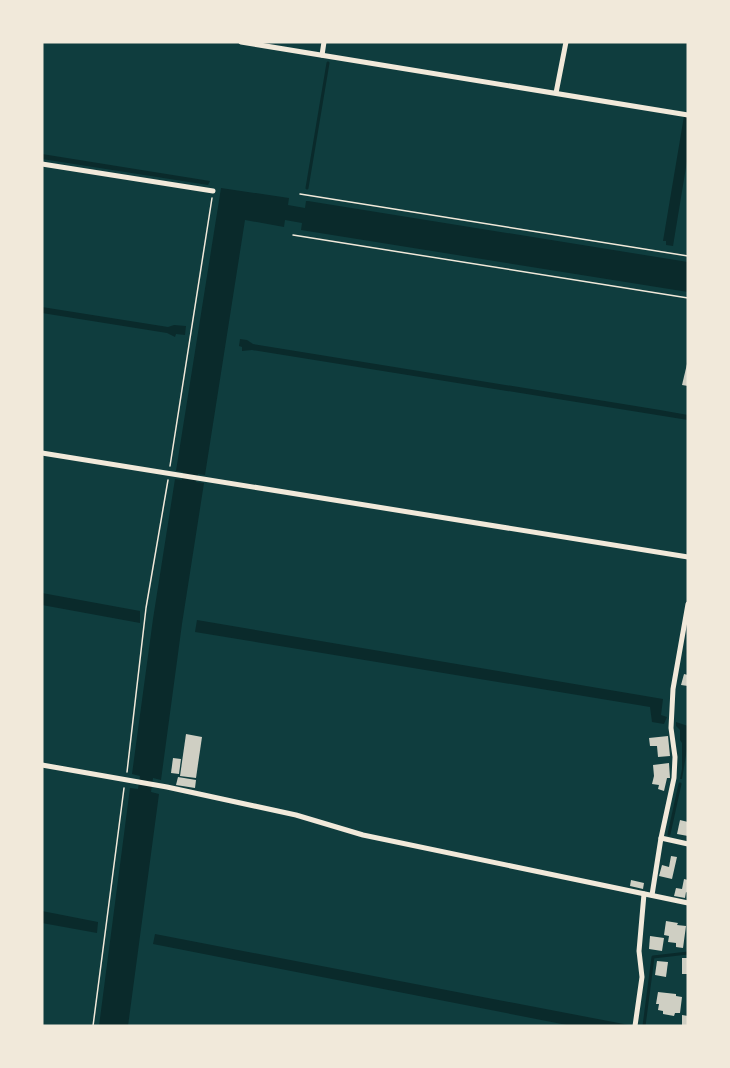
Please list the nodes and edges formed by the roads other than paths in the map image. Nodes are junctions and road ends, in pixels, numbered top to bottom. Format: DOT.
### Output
graph roads {
  1 [pos="241,42"];
  2 [pos="324,42"];
  3 [pos="566,42"];
  4 [pos="322,55"];
  5 [pos="556,93"];
  6 [pos="688,115"];
  7 [pos="42,164"];
  8 [pos="213,191"];
  9 [pos="42,453"];
  10 [pos="688,557"];
  11 [pos="688,604"];
  12 [pos="42,765"];
  13 [pos="661,838"];
  14 [pos="688,844"];
  15 [pos="644,894"];
  16 [pos="652,895"];
  17 [pos="688,903"];
  18 [pos="634,1026"];
  1 -- 4 [label="street"];
  2 -- 4 [label="street"];
  3 -- 5 [label="street"];
  4 -- 5 [label="street"];
  5 -- 6 [label="street"];
  7 -- 8 [label="street"];
  9 -- 10 [label="street"];
  11 -- 13 [label="street"];
  12 -- 15 [label="street"];
  13 -- 14 [label="street"];
  13 -- 16 [label="street"];
  15 -- 16 [label="street"];
  15 -- 18 [label="street"];
  16 -- 17 [label="street"];
}
